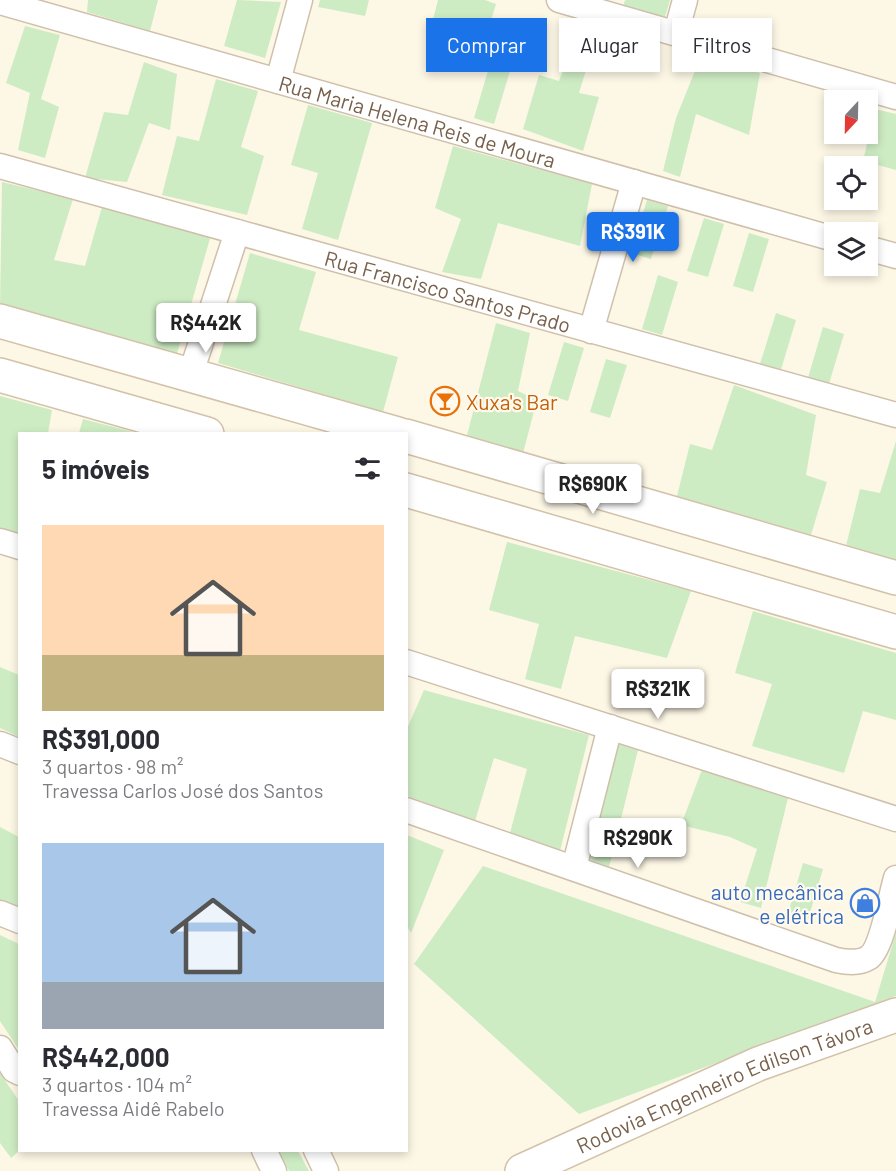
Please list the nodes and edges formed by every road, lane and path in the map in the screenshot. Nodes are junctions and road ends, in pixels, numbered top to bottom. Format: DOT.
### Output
graph roads {
  1 [pos="300,0"];
  2 [pos="559,0"];
  3 [pos="685,0"];
  4 [pos="0,2"];
  5 [pos="680,18"];
  6 [pos="672,32"];
  7 [pos="772,61"];
  8 [pos="278,81"];
  9 [pos="896,97"];
  10 [pos="0,166"];
  11 [pos="634,182"];
  12 [pos="237,232"];
  13 [pos="824,235"];
  14 [pos="878,251"];
  15 [pos="896,256"];
  16 [pos="0,321"];
  17 [pos="591,331"];
  18 [pos="0,375"];
  19 [pos="190,376"];
  20 [pos="896,416"];
  21 [pos="173,429"];
  22 [pos="193,432"];
  23 [pos="392,432"];
  24 [pos="408,437"];
  25 [pos="576,483"];
  26 [pos="408,491"];
  27 [pos="561,533"];
  28 [pos="0,541"];
  29 [pos="18,546"];
  30 [pos="896,578"];
  31 [pos="896,632"];
  32 [pos="408,663"];
  33 [pos="610,727"];
  34 [pos="0,744"];
  35 [pos="18,751"];
  36 [pos="408,811"];
  37 [pos="896,819"];
  38 [pos="573,868"];
  39 [pos="896,878"];
  40 [pos="0,913"];
  41 [pos="18,920"];
  42 [pos="896,1015"];
  43 [pos="0,1048"];
  44 [pos="18,1072"];
  45 [pos="265,1152"];
  46 [pos="317,1152"];
  47 [pos="274,1171"];
  48 [pos="326,1171"];
  49 [pos="522,1171"];
  1 -- 8 [label="street"];
  2 -- 6 [label="street"];
  3 -- 5 [label="street"];
  4 -- 8 [label="street, Rua Maria Helena Reis de Moura"];
  7 -- 9 [label="street"];
  8 -- 11 [label="street, Rua Maria Helena Reis de Moura"];
  10 -- 12 [label="street, Rua Francisco Santos Prado"];
  11 -- 13 [label="street, Rua Maria Helena Reis de Moura"];
  11 -- 17 [label="street"];
  12 -- 17 [label="street, Rua Francisco Santos Prado"];
  12 -- 19 [label="street"];
  14 -- 15 [label="street"];
  16 -- 19 [label="street"];
  17 -- 20 [label="street, Rua Francisco Santos Prado"];
  18 -- 21 [label="street"];
  19 -- 23 [label="street"];
  21 -- 22 [label="street"];
  24 -- 25 [label="street"];
  25 -- 27 [label="street"];
  25 -- 30 [label="street"];
  26 -- 27 [label="street"];
  27 -- 31 [label="street"];
  28 -- 29 [label="street"];
  32 -- 33 [label="street"];
  33 -- 37 [label="street"];
  33 -- 38 [label="street"];
  34 -- 35 [label="street"];
  36 -- 38 [label="street"];
  38 -- 39 [label="street"];
  40 -- 41 [label="street"];
  42 -- 49 [label="street, Rodovia Engenheiro Edilson Távora"];
  43 -- 44 [label="street"];
  45 -- 47 [label="street"];
  46 -- 48 [label="street"];
}
